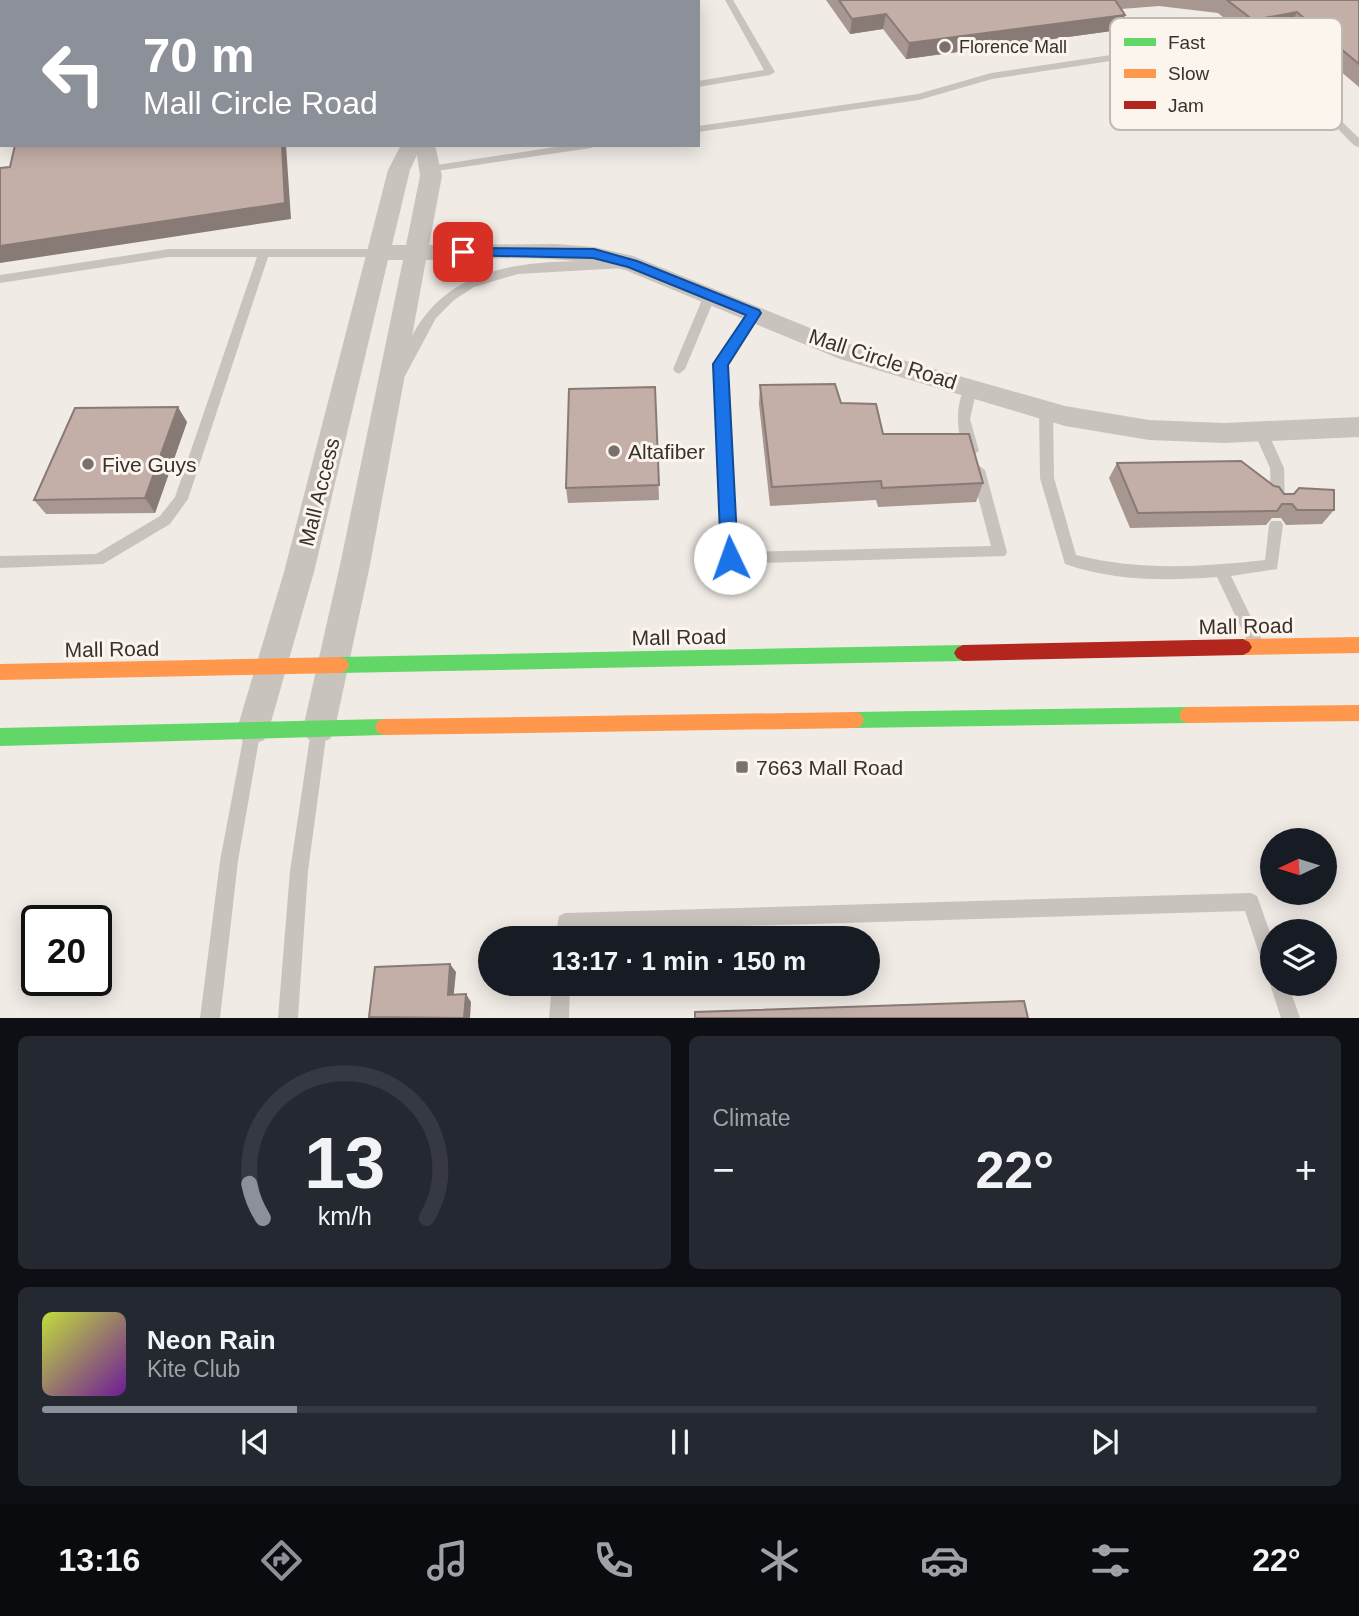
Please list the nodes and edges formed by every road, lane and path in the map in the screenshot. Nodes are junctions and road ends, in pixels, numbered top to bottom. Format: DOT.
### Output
graph roads {
  1 [pos="729,0"];
  2 [pos="1110,58"];
  3 [pos="700,84"];
  4 [pos="1342,128"];
  5 [pos="700,130"];
  6 [pos="1359,144"];
  7 [pos="410,147"];
  8 [pos="425,147"];
  9 [pos="578,147"];
  10 [pos="430,169"];
  11 [pos="417,252"];
  12 [pos="264,253"];
  13 [pos="378,253"];
  14 [pos="633,264"];
  15 [pos="0,279"];
  16 [pos="710,295"];
  17 [pos="755,313"];
  18 [pos="679,369"];
  19 [pos="971,388"];
  20 [pos="389,396"];
  21 [pos="1046,410"];
  22 [pos="1359,427"];
  23 [pos="1261,432"];
  24 [pos="1278,502"];
  25 [pos="1276,525"];
  26 [pos="0,562"];
  27 [pos="1221,571"];
  28 [pos="1359,645"];
  29 [pos="1258,647"];
  30 [pos="334,664"];
  31 [pos="270,666"];
  32 [pos="0,672"];
  33 [pos="1359,713"];
  34 [pos="319,728"];
  35 [pos="253,729"];
  36 [pos="0,737"];
  37 [pos="565,926"];
  38 [pos="1260,929"];
  39 [pos="560,996"];
  40 [pos="1283,996"];
  41 [pos="210,1017"];
  42 [pos="288,1017"];
  43 [pos="559,1017"];
  44 [pos="1291,1017"];
  1 -- 3 [label="lane"];
  2 -- 5 [label="lane"];
  4 -- 6 [label="lane"];
  7 -- 13 [label="street"];
  8 -- 10 [label="street"];
  9 -- 10 [label="lane"];
  10 -- 11 [label="street"];
  11 -- 13 [label="street, Mall Circle Road"];
  11 -- 14 [label="street, Mall Circle Road"];
  11 -- 20 [label="street"];
  12 -- 13 [label="lane"];
  12 -- 15 [label="lane"];
  12 -- 26 [label="lane"];
  13 -- 31 [label="street, Mall Access"];
  14 -- 16 [label="street, Mall Circle Road"];
  14 -- 20 [label="lane"];
  16 -- 17 [label="street, Mall Circle Road"];
  16 -- 18 [label="lane"];
  17 -- 19 [label="street, Mall Circle Road"];
  17 -- 19 [label="lane"];
  19 -- 21 [label="street, Mall Circle Road"];
  20 -- 30 [label="street"];
  21 -- 23 [label="street, Mall Circle Road"];
  21 -- 27 [label="lane"];
  22 -- 23 [label="street, Mall Circle Road"];
  23 -- 24 [label="lane"];
  25 -- 27 [label="lane"];
  27 -- 29 [label="lane"];
  28 -- 29 [label="main road, Mall Road"];
  29 -- 30 [label="main road, Mall Road"];
  30 -- 31 [label="main road, Mall Road"];
  30 -- 34 [label="street"];
  31 -- 32 [label="main road, Mall Road"];
  31 -- 35 [label="street, Mall Access"];
  33 -- 34 [label="main road"];
  34 -- 35 [label="main road"];
  34 -- 42 [label="lane"];
  35 -- 36 [label="main road"];
  35 -- 41 [label="lane"];
  37 -- 38 [label="lane"];
  39 -- 43 [label="lane"];
  40 -- 44 [label="lane"];
}
